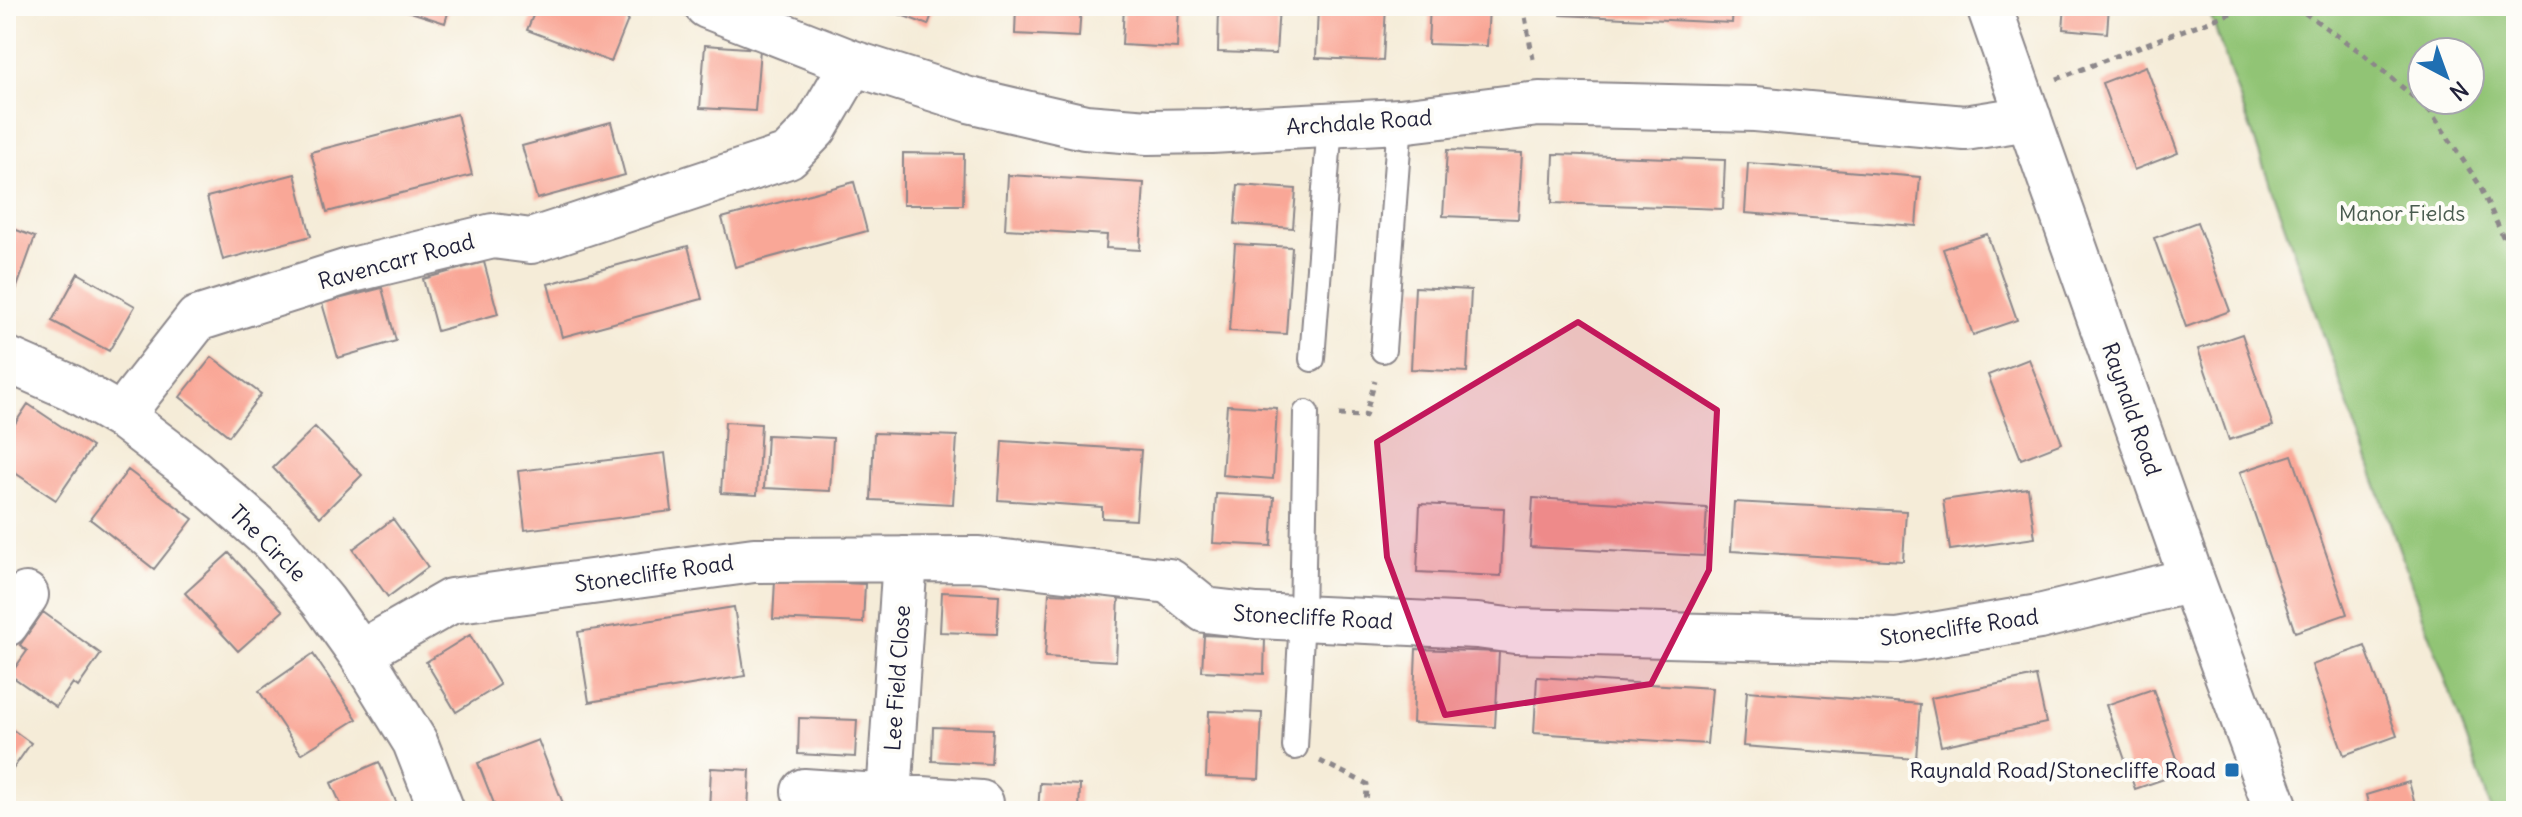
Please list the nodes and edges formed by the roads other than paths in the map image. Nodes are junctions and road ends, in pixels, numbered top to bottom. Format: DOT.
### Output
graph roads {
  1 [pos="707,6"];
  2 [pos="1989,6"];
  3 [pos="853,63"];
  4 [pos="2025,106"];
  5 [pos="1400,121"];
  6 [pos="1330,124"];
  7 [pos="1383,350"];
  8 [pos="6,359"];
  9 [pos="1312,359"];
  10 [pos="1306,413"];
  11 [pos="125,419"];
  12 [pos="905,559"];
  13 [pos="2192,580"];
  14 [pos="1302,617"];
  15 [pos="360,653"];
  16 [pos="1295,747"];
  17 [pos="804,791"];
  18 [pos="889,796"];
  19 [pos="981,803"];
  20 [pos="442,811"];
  21 [pos="2277,811"];
  1 -- 3 [label="street, Archdale Road"];
  2 -- 4 [label="street, Raynald Road"];
  3 -- 6 [label="street, Archdale Road"];
  3 -- 11 [label="street, Ravencarr Road"];
  4 -- 5 [label="street, Archdale Road"];
  4 -- 13 [label="street, Raynald Road"];
  5 -- 6 [label="street, Archdale Road"];
  5 -- 7 [label="lane"];
  6 -- 9 [label="lane"];
  8 -- 11 [label="street, The Circle"];
  10 -- 14 [label="lane"];
  11 -- 15 [label="street, The Circle"];
  12 -- 14 [label="street, Stonecliffe Road"];
  12 -- 15 [label="street, Stonecliffe Road"];
  12 -- 18 [label="street, Lee Field Close"];
  13 -- 14 [label="street, Stonecliffe Road"];
  13 -- 21 [label="street, Raynald Road"];
  14 -- 16 [label="lane"];
  15 -- 20 [label="street, The Circle"];
  17 -- 18 [label="street"];
  18 -- 19 [label="street"];
}
